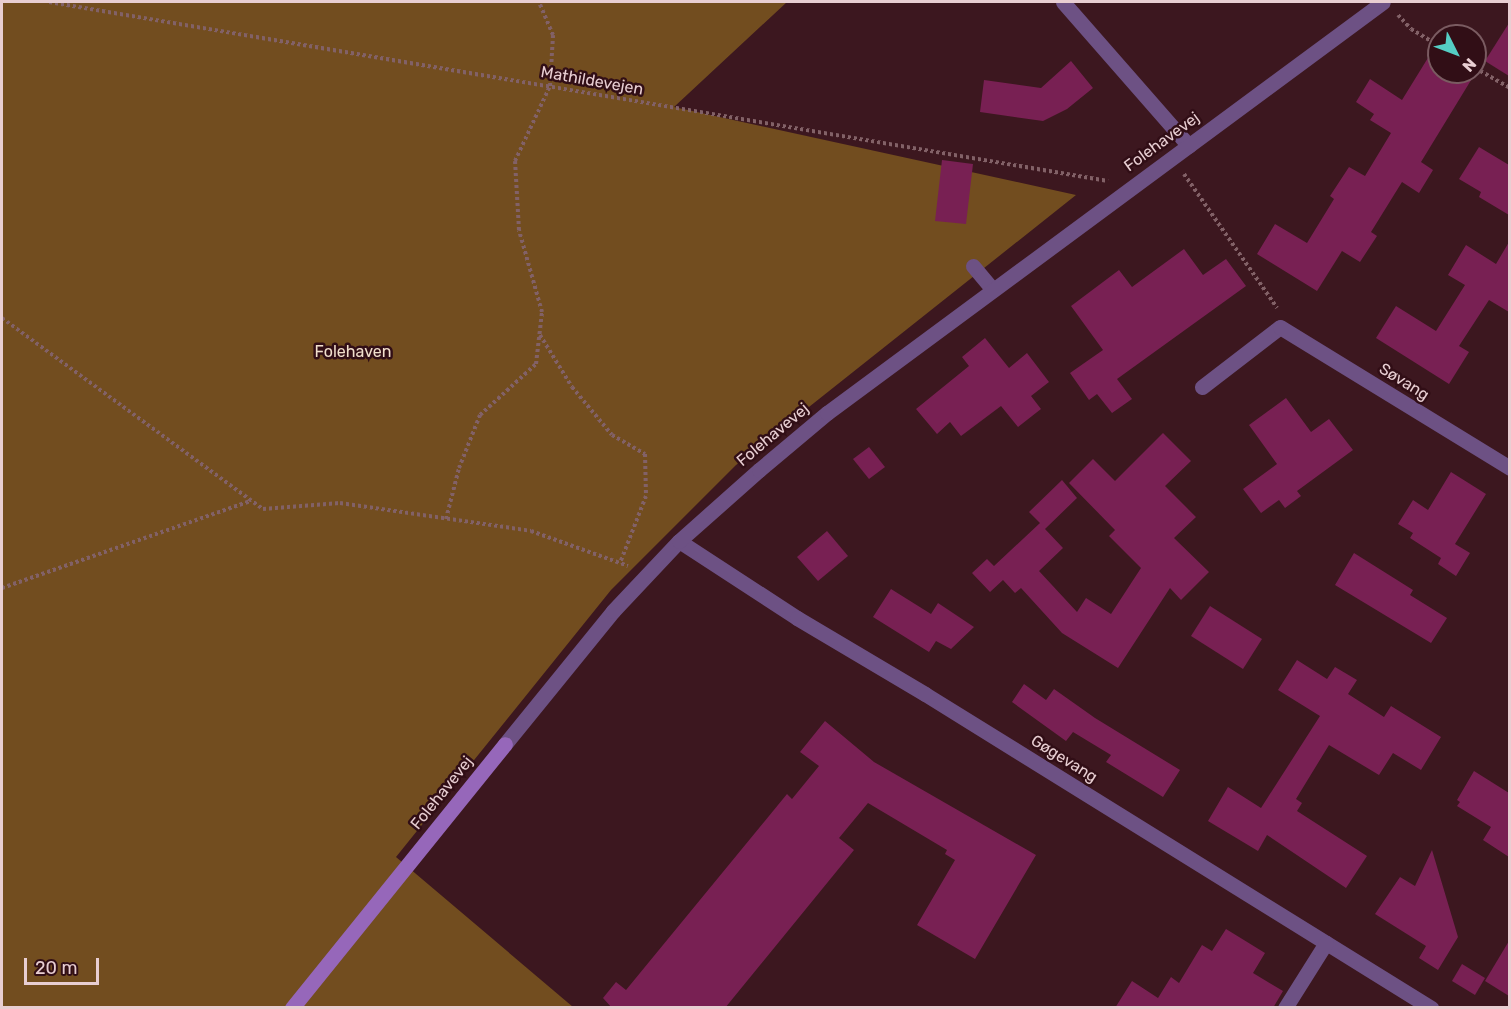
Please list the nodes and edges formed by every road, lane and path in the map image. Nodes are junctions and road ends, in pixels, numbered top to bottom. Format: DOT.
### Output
graph roads {
  1 [pos="49,2"];
  2 [pos="539,2"];
  3 [pos="1063,2"];
  4 [pos="1387,5"];
  5 [pos="1427,39"];
  6 [pos="1487,75"];
  7 [pos="550,86"];
  8 [pos="1509,88"];
  9 [pos="1189,146"];
  10 [pos="1173,155"];
  11 [pos="1129,189"];
  12 [pos="973,266"];
  13 [pos="993,290"];
  14 [pos="2,318"];
  15 [pos="1280,327"];
  16 [pos="539,334"];
  17 [pos="1202,387"];
  18 [pos="1509,468"];
  19 [pos="251,501"];
  20 [pos="446,519"];
  21 [pos="679,542"];
  22 [pos="620,563"];
  23 [pos="648,574"];
  24 [pos="2,588"];
  25 [pos="1326,943"];
  26 [pos="292,1008"];
  27 [pos="1286,1008"];
  28 [pos="1431,1008"];
  1 -- 7 [label="path, Mathildevejen"];
  2 -- 7 [label="path"];
  3 -- 9 [label="street"];
  4 -- 5 [label="path"];
  4 -- 9 [label="street, Folehavevej"];
  6 -- 8 [label="path"];
  7 -- 11 [label="path, Mathildevejen"];
  7 -- 16 [label="path"];
  9 -- 10 [label="street, Folehavevej"];
  10 -- 11 [label="street, Folehavevej"];
  10 -- 15 [label="path"];
  11 -- 13 [label="street, Folehavevej"];
  12 -- 13 [label="street"];
  13 -- 21 [label="street, Folehavevej"];
  14 -- 19 [label="path"];
  15 -- 17 [label="street"];
  15 -- 18 [label="street, Søvang"];
  16 -- 20 [label="path"];
  16 -- 22 [label="path"];
  19 -- 20 [label="path"];
  19 -- 24 [label="path"];
  20 -- 22 [label="path"];
  21 -- 23 [label="street, Folehavevej"];
  21 -- 25 [label="street, Gøgevang"];
  22 -- 23 [label="path"];
  23 -- 26 [label="street, Folehavevej"];
  25 -- 27 [label="street"];
  25 -- 28 [label="street, Gøgevang"];
}
